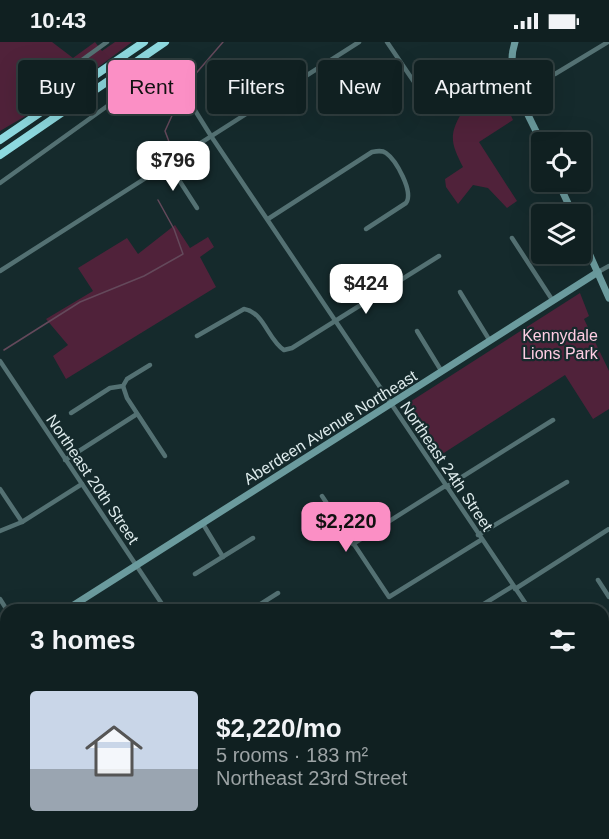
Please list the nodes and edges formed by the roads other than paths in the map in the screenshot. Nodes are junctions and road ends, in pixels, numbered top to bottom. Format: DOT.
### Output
graph roads {
  1 [pos="107,42"];
  2 [pos="144,42"];
  3 [pos="165,42"];
  4 [pos="359,42"];
  5 [pos="387,42"];
  6 [pos="515,42"];
  7 [pos="609,42"];
  8 [pos="82,60"];
  9 [pos="555,74"];
  10 [pos="414,82"];
  11 [pos="537,132"];
  12 [pos="211,136"];
  13 [pos="0,140"];
  14 [pos="0,155"];
  15 [pos="168,163"];
  16 [pos="0,183"];
  17 [pos="197,208"];
  18 [pos="268,219"];
  19 [pos="366,229"];
  20 [pos="512,238"];
  21 [pos="439,256"];
  22 [pos="591,257"];
  23 [pos="609,266"];
  24 [pos="0,271"];
  25 [pos="598,272"];
  26 [pos="460,292"];
  27 [pos="609,298"];
  28 [pos="553,302"];
  29 [pos="336,321"];
  30 [pos="417,332"];
  31 [pos="197,336"];
  32 [pos="490,341"];
  33 [pos="0,361"];
  34 [pos="150,365"];
  35 [pos="442,372"];
  36 [pos="123,386"];
  37 [pos="391,405"];
  38 [pos="71,413"];
  39 [pos="137,414"];
  40 [pos="553,420"];
  41 [pos="165,456"];
  42 [pos="65,460"];
  43 [pos="567,482"];
  44 [pos="82,484"];
  45 [pos="446,487"];
  46 [pos="0,489"];
  47 [pos="322,495"];
  48 [pos="22,522"];
  49 [pos="203,524"];
  50 [pos="609,529"];
  51 [pos="0,531"];
  52 [pos="479,537"];
  53 [pos="253,538"];
  54 [pos="354,544"];
  55 [pos="223,556"];
  56 [pos="136,567"];
  57 [pos="195,574"];
  58 [pos="598,580"];
  59 [pos="514,587"];
  60 [pos="278,593"];
  61 [pos="609,597"];
  62 [pos="76,604"];
  63 [pos="162,604"];
  64 [pos="261,604"];
  65 [pos="484,604"];
  66 [pos="526,604"];
  67 [pos="0,703"];
  68 [pos="0,709"];
  1 -- 8 [label="street"];
  2 -- 13 [label="highway"];
  3 -- 14 [label="highway"];
  4 -- 12 [label="street"];
  5 -- 10 [label="street"];
  6 -- 11 [label="street"];
  7 -- 9 [label="street"];
  12 -- 15 [label="street"];
  12 -- 16 [label="street, Northeast 24th Street"];
  12 -- 18 [label="street, Northeast 24th Street"];
  15 -- 17 [label="street"];
  15 -- 24 [label="street"];
  18 -- 19 [label="street"];
  18 -- 29 [label="street, Northeast 24th Street"];
  20 -- 28 [label="street"];
  21 -- 29 [label="street"];
  22 -- 25 [label="street"];
  23 -- 25 [label="street, Aberdeen Avenue Northeast"];
  25 -- 27 [label="street"];
  25 -- 28 [label="street, Aberdeen Avenue Northeast"];
  26 -- 32 [label="street"];
  28 -- 32 [label="street, Aberdeen Avenue Northeast"];
  29 -- 31 [label="street"];
  29 -- 37 [label="street, Northeast 24th Street"];
  30 -- 35 [label="street"];
  32 -- 35 [label="street, Aberdeen Avenue Northeast"];
  33 -- 42 [label="street, Northeast 20th Street"];
  34 -- 36 [label="street"];
  35 -- 37 [label="street, Aberdeen Avenue Northeast"];
  36 -- 38 [label="street"];
  36 -- 39 [label="street"];
  37 -- 45 [label="street, Northeast 24th Street"];
  37 -- 49 [label="street, Aberdeen Avenue Northeast"];
  39 -- 41 [label="street"];
  39 -- 42 [label="street"];
  40 -- 45 [label="street"];
  42 -- 44 [label="street, Northeast 20th Street"];
  43 -- 52 [label="street"];
  44 -- 48 [label="street"];
  44 -- 56 [label="street, Northeast 20th Street"];
  45 -- 52 [label="street, Northeast 24th Street"];
  45 -- 54 [label="street"];
  46 -- 48 [label="street"];
  47 -- 54 [label="street"];
  48 -- 51 [label="street"];
  49 -- 55 [label="street"];
  49 -- 56 [label="street, Aberdeen Avenue Northeast"];
  50 -- 59 [label="street"];
  52 -- 54 [label="street"];
  52 -- 59 [label="street, Northeast 24th Street"];
  53 -- 55 [label="street"];
  55 -- 57 [label="street"];
  56 -- 62 [label="street, Aberdeen Avenue Northeast"];
  56 -- 63 [label="street, Northeast 20th Street"];
  58 -- 61 [label="street"];
  59 -- 65 [label="street"];
  59 -- 66 [label="street, Northeast 24th Street"];
  60 -- 64 [label="street"];
  67 -- 68 [label="street"];
}
